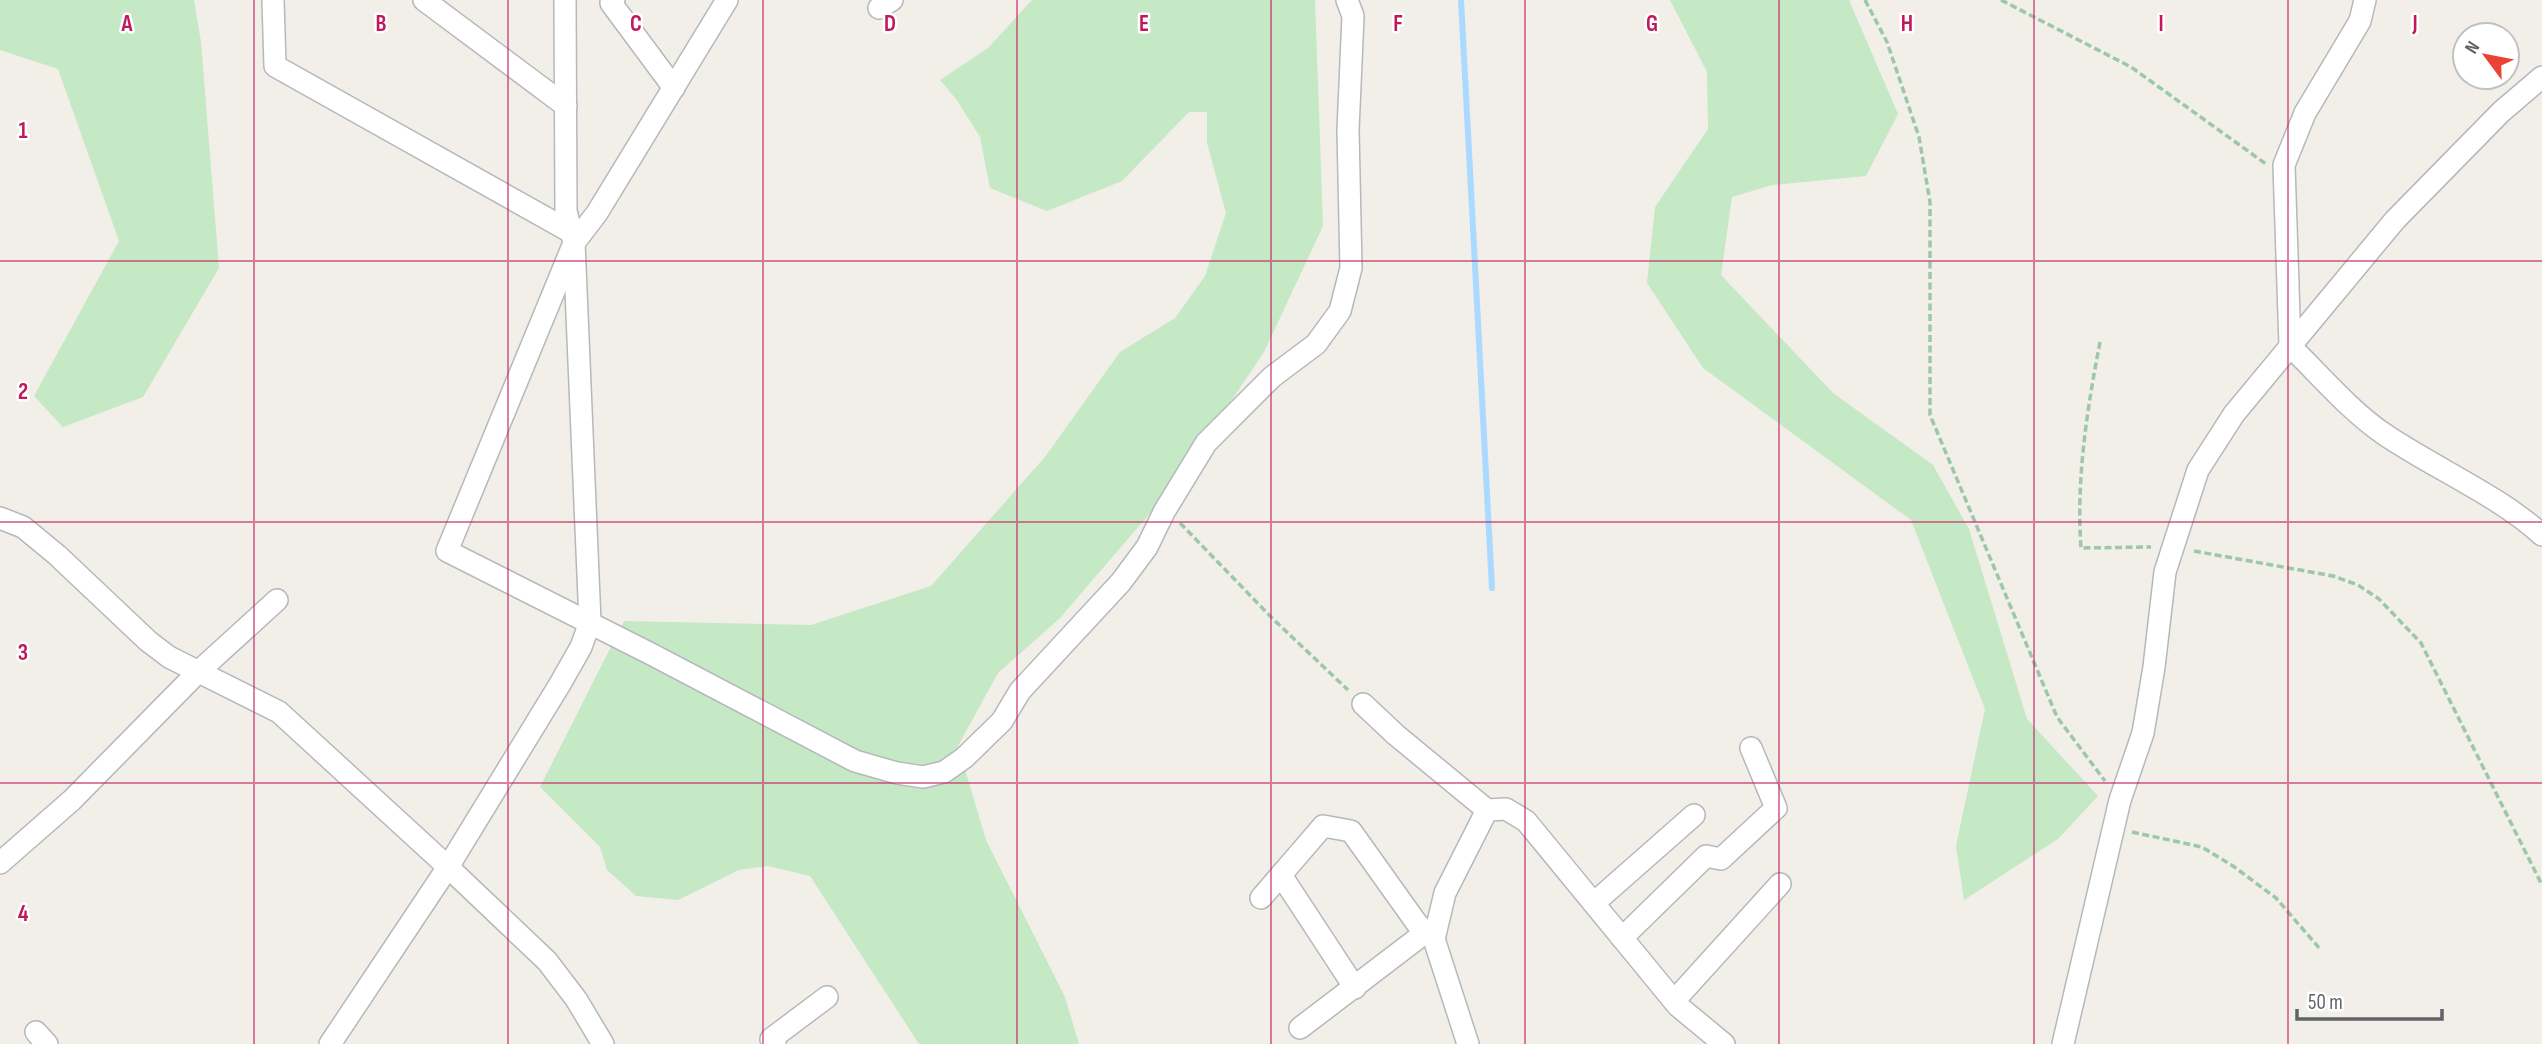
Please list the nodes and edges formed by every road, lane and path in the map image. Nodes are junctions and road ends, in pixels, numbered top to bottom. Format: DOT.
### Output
graph roads {
  1 [pos="273,0"];
  2 [pos="424,0"];
  3 [pos="565,0"];
  4 [pos="614,0"];
  5 [pos="727,0"];
  6 [pos="1348,0"];
  7 [pos="1865,0"];
  8 [pos="2000,0"];
  9 [pos="2365,0"];
  10 [pos="2542,77"];
  11 [pos="674,88"];
  12 [pos="566,106"];
  13 [pos="2282,176"];
  14 [pos="573,238"];
  15 [pos="2100,342"];
  16 [pos="2290,346"];
  17 [pos="1166,509"];
  18 [pos="0,518"];
  19 [pos="2542,535"];
  20 [pos="2172,547"];
  21 [pos="277,600"];
  22 [pos="590,622"];
  23 [pos="198,672"];
  24 [pos="1363,704"];
  25 [pos="1751,748"];
  26 [pos="2120,800"];
  27 [pos="1487,810"];
  28 [pos="1694,815"];
  29 [pos="2113,828"];
  30 [pos="0,863"];
  31 [pos="448,867"];
  32 [pos="1280,875"];
  33 [pos="1780,884"];
  34 [pos="2542,885"];
  35 [pos="1261,898"];
  36 [pos="1594,903"];
  37 [pos="1430,936"];
  38 [pos="1622,937"];
  39 [pos="2320,948"];
  40 [pos="1355,988"];
  41 [pos="827,997"];
  42 [pos="1674,1001"];
  43 [pos="1300,1028"];
  44 [pos="330,1044"];
  45 [pos="603,1044"];
  46 [pos="775,1044"];
  47 [pos="1468,1044"];
  48 [pos="1724,1044"];
  49 [pos="2063,1044"];
  1 -- 14 [label="street"];
  2 -- 12 [label="street"];
  3 -- 12 [label="street"];
  4 -- 11 [label="street"];
  5 -- 11 [label="street"];
  6 -- 17 [label="street"];
  7 -- 26 [label="path"];
  8 -- 13 [label="path"];
  9 -- 13 [label="street"];
  10 -- 16 [label="street"];
  11 -- 14 [label="street"];
  12 -- 14 [label="street"];
  13 -- 16 [label="street"];
  14 -- 22 [label="street"];
  14 -- 22 [label="street"];
  15 -- 20 [label="path"];
  16 -- 19 [label="street"];
  16 -- 20 [label="street"];
  17 -- 22 [label="street"];
  17 -- 24 [label="path"];
  18 -- 23 [label="street"];
  20 -- 26 [label="street"];
  20 -- 34 [label="path"];
  21 -- 23 [label="street"];
  22 -- 31 [label="street"];
  23 -- 30 [label="street"];
  23 -- 31 [label="street"];
  24 -- 27 [label="street"];
  25 -- 38 [label="street"];
  26 -- 29 [label="street"];
  27 -- 36 [label="street"];
  27 -- 37 [label="street"];
  28 -- 36 [label="street"];
  29 -- 39 [label="path"];
  29 -- 49 [label="street"];
  31 -- 44 [label="street"];
  31 -- 45 [label="street"];
  32 -- 35 [label="street"];
  32 -- 37 [label="street"];
  32 -- 40 [label="street"];
  33 -- 42 [label="street"];
  36 -- 38 [label="street"];
  37 -- 40 [label="street"];
  37 -- 47 [label="street"];
  38 -- 42 [label="street"];
  40 -- 43 [label="street"];
  41 -- 46 [label="street"];
  42 -- 48 [label="street"];
}
